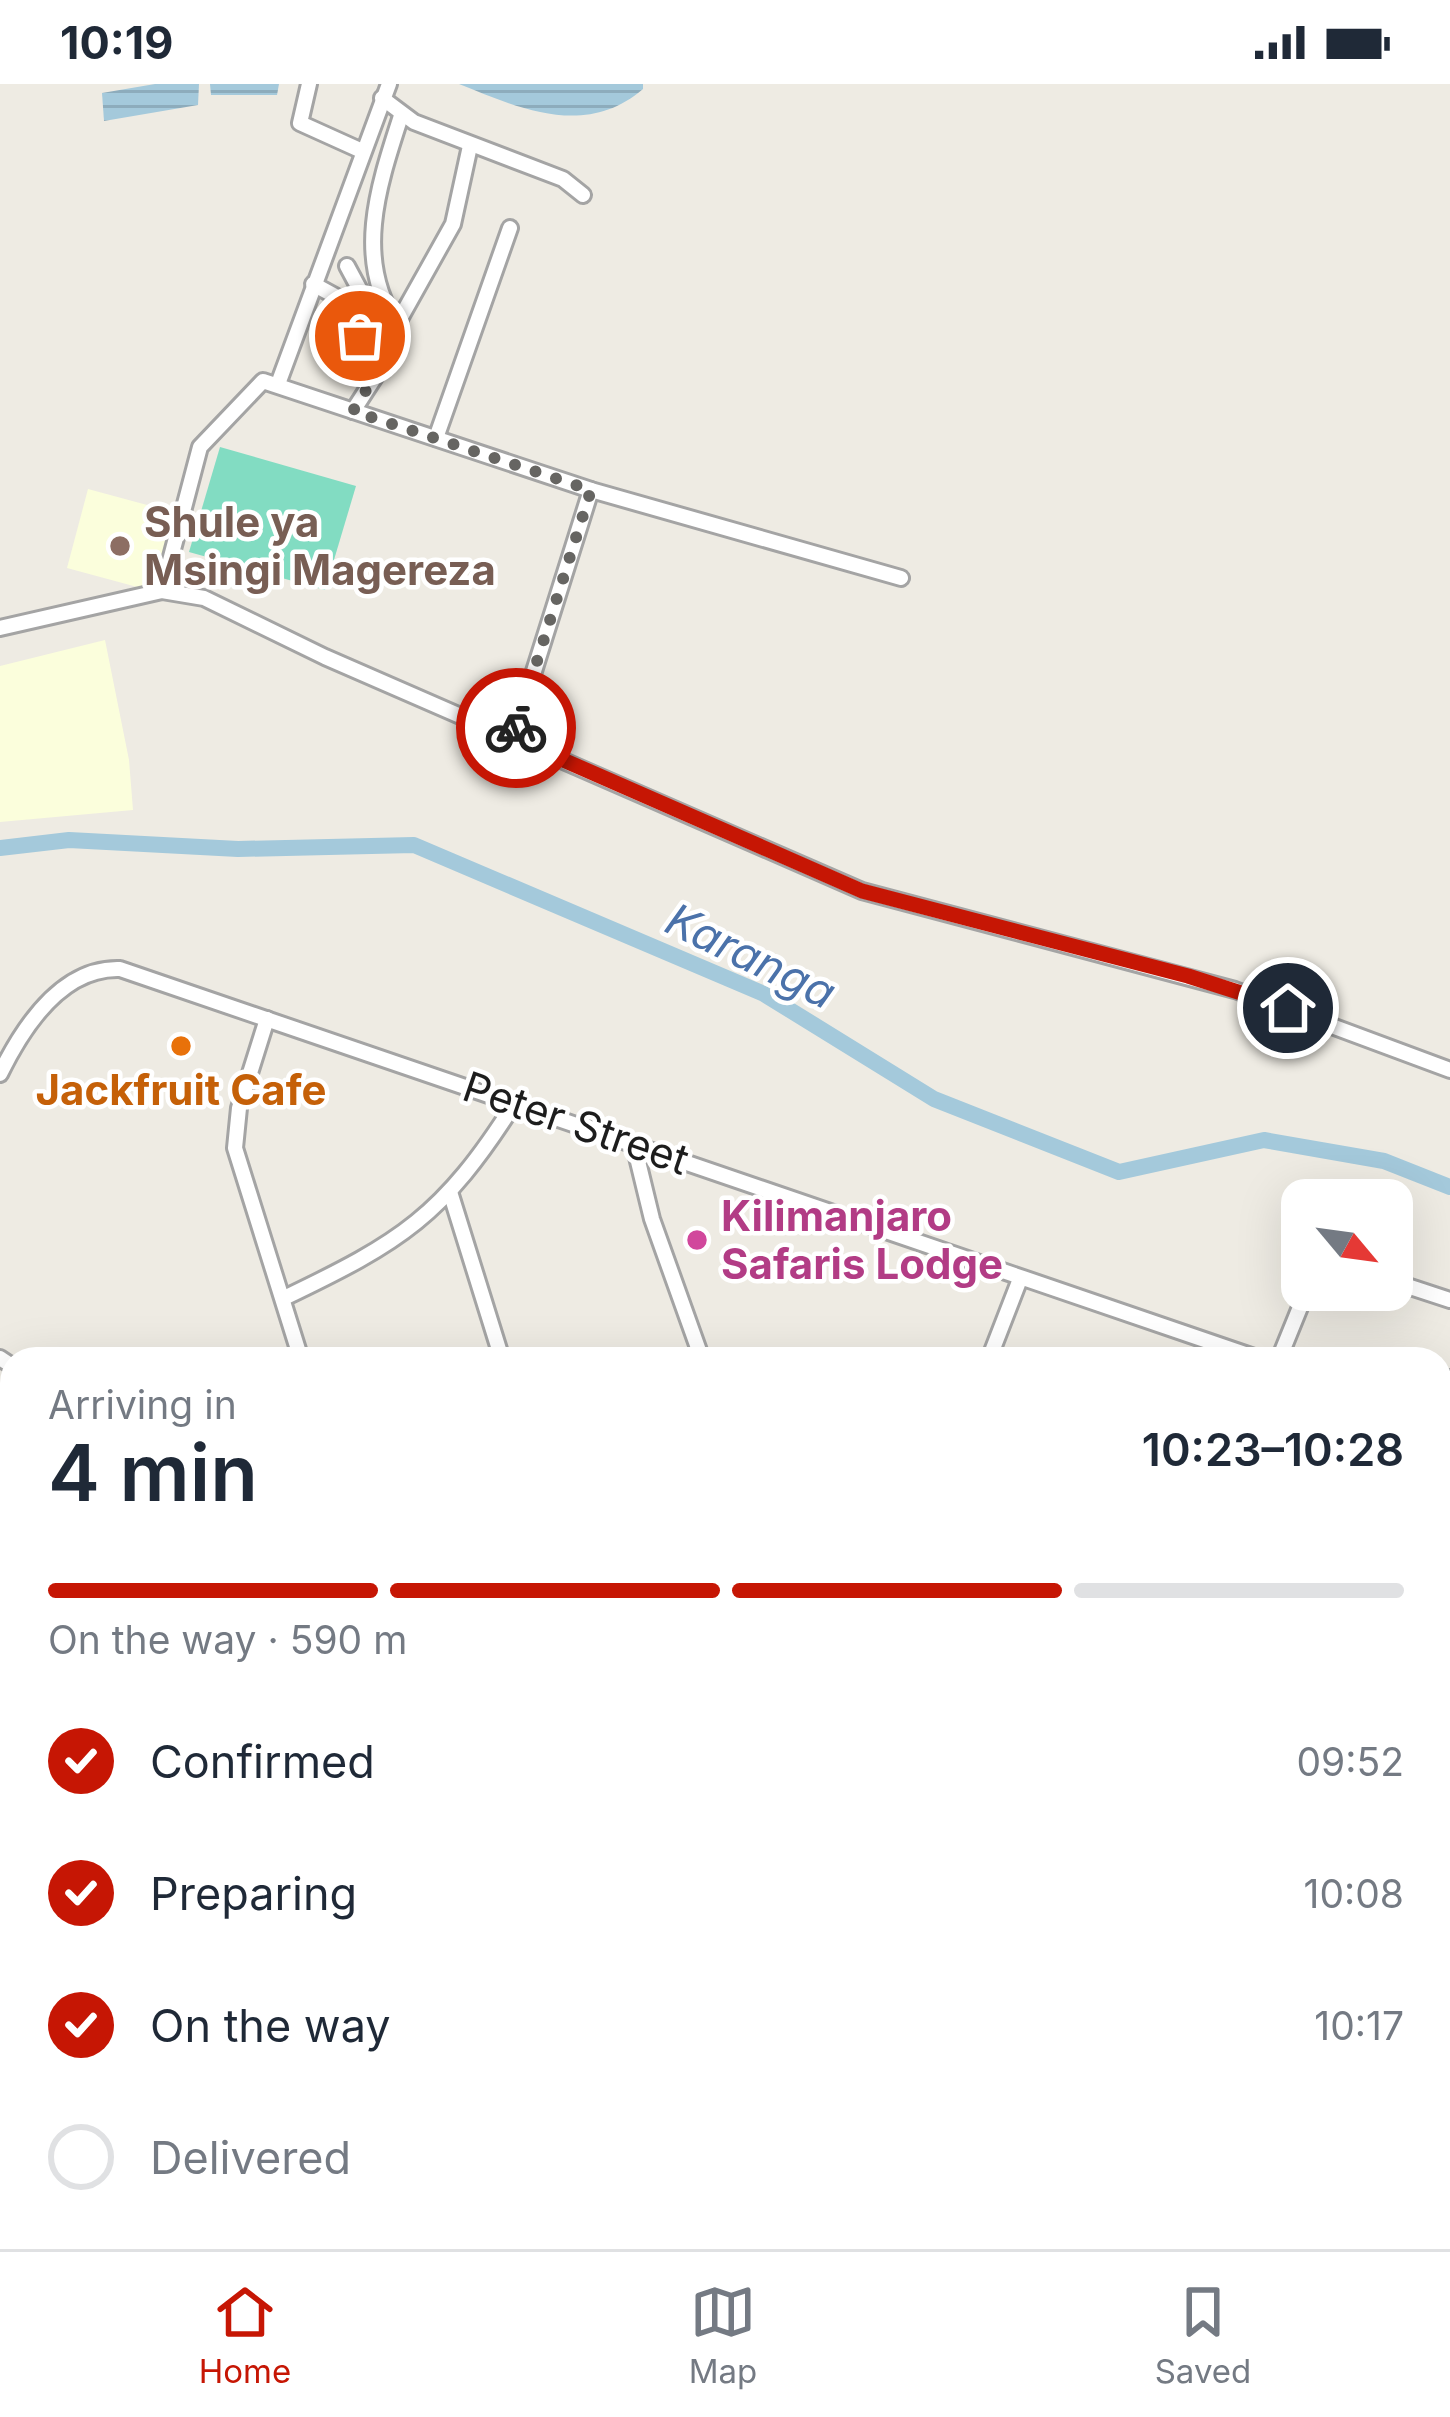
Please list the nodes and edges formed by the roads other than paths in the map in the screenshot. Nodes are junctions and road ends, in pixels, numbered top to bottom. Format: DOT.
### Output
graph roads {
  1 [pos="309,84"];
  2 [pos="385,91"];
  3 [pos="401,116"];
  4 [pos="470,146"];
  5 [pos="362,151"];
  6 [pos="583,195"];
  7 [pos="510,228"];
  8 [pos="347,266"];
  9 [pos="313,284"];
  10 [pos="397,324"];
  11 [pos="360,336"];
  12 [pos="380,368"];
  13 [pos="278,384"];
  14 [pos="353,411"];
  15 [pos="436,438"];
  16 [pos="591,490"];
  17 [pos="901,578"];
  18 [pos="162,591"];
  19 [pos="0,628"];
  20 [pos="513,738"];
  21 [pos="267,1019"];
  22 [pos="1450,1070"];
  23 [pos="0,1074"];
  24 [pos="514,1104"];
  25 [pos="634,1144"];
  26 [pos="451,1195"];
  27 [pos="1020,1279"];
  28 [pos="1413,1288"];
  29 [pos="284,1298"];
  30 [pos="1450,1300"];
  31 [pos="1298,1311"];
  32 [pos="298,1347"];
  33 [pos="497,1347"];
  34 [pos="698,1347"];
  35 [pos="994,1347"];
  36 [pos="1224,1347"];
  37 [pos="1284,1347"];
  1 -- 5 [label="street"];
  2 -- 3 [label="street"];
  2 -- 5 [label="street"];
  3 -- 4 [label="street"];
  3 -- 10 [label="street"];
  4 -- 6 [label="street"];
  4 -- 10 [label="street"];
  5 -- 9 [label="street"];
  7 -- 15 [label="street"];
  8 -- 11 [label="street"];
  9 -- 11 [label="street"];
  9 -- 13 [label="street"];
  10 -- 12 [label="street"];
  11 -- 12 [label="street"];
  12 -- 14 [label="street"];
  13 -- 14 [label="street"];
  13 -- 18 [label="street"];
  14 -- 15 [label="street"];
  15 -- 16 [label="street"];
  16 -- 17 [label="street"];
  16 -- 20 [label="street"];
  18 -- 19 [label="street"];
  18 -- 20 [label="street"];
  20 -- 22 [label="street"];
  21 -- 23 [label="street, Peter Street"];
  21 -- 24 [label="street, Peter Street"];
  21 -- 29 [label="street"];
  24 -- 25 [label="street, Peter Street"];
  24 -- 26 [label="street"];
  25 -- 27 [label="street, Peter Street"];
  25 -- 34 [label="street"];
  26 -- 29 [label="street"];
  26 -- 33 [label="street"];
  27 -- 35 [label="street"];
  27 -- 36 [label="street, Peter Street"];
  28 -- 30 [label="street"];
  29 -- 32 [label="street"];
  31 -- 37 [label="street"];
}
